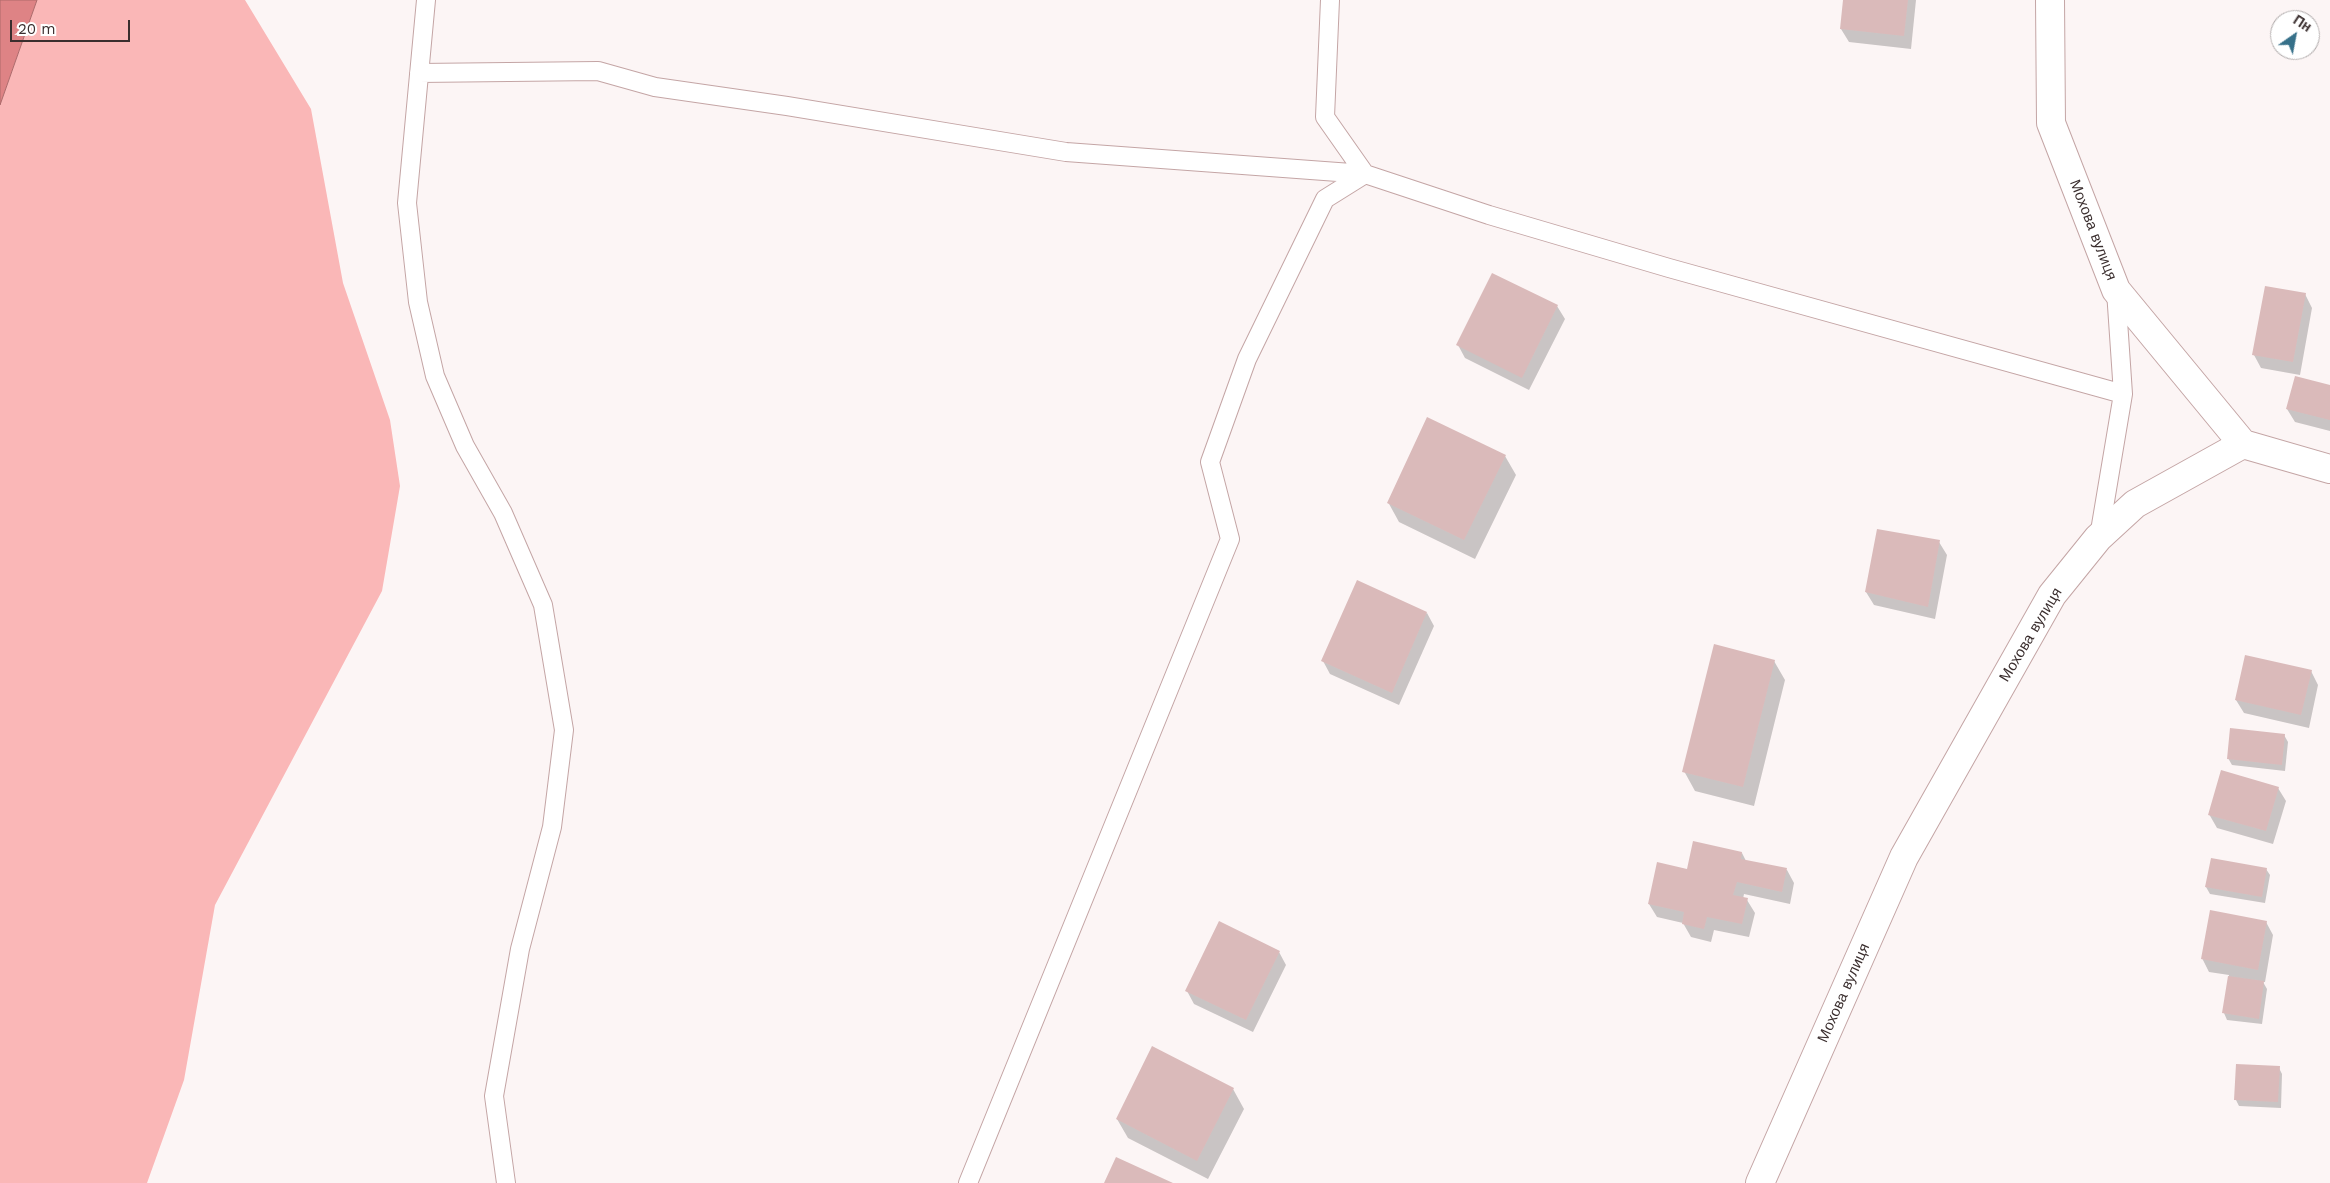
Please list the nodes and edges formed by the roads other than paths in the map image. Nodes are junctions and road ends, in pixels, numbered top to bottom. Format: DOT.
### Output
graph roads {
  1 [pos="426,0"];
  2 [pos="1330,0"];
  3 [pos="2050,0"];
  4 [pos="419,73"];
  5 [pos="1365,174"];
  6 [pos="2116,290"];
  7 [pos="2123,394"];
  8 [pos="2243,444"];
  9 [pos="2330,469"];
  10 [pos="2098,538"];
  11 [pos="506,1183"];
  12 [pos="968,1183"];
  13 [pos="1760,1183"];
  1 -- 4 [label="lane"];
  2 -- 5 [label="lane"];
  3 -- 6 [label="street, Мохова вулиця"];
  4 -- 5 [label="lane"];
  4 -- 11 [label="lane"];
  5 -- 7 [label="lane"];
  5 -- 12 [label="lane"];
  6 -- 7 [label="lane"];
  6 -- 8 [label="street, Мохова вулиця"];
  7 -- 10 [label="lane"];
  8 -- 9 [label="street"];
  8 -- 10 [label="street, Мохова вулиця"];
  10 -- 13 [label="street, Мохова вулиця"];
}
